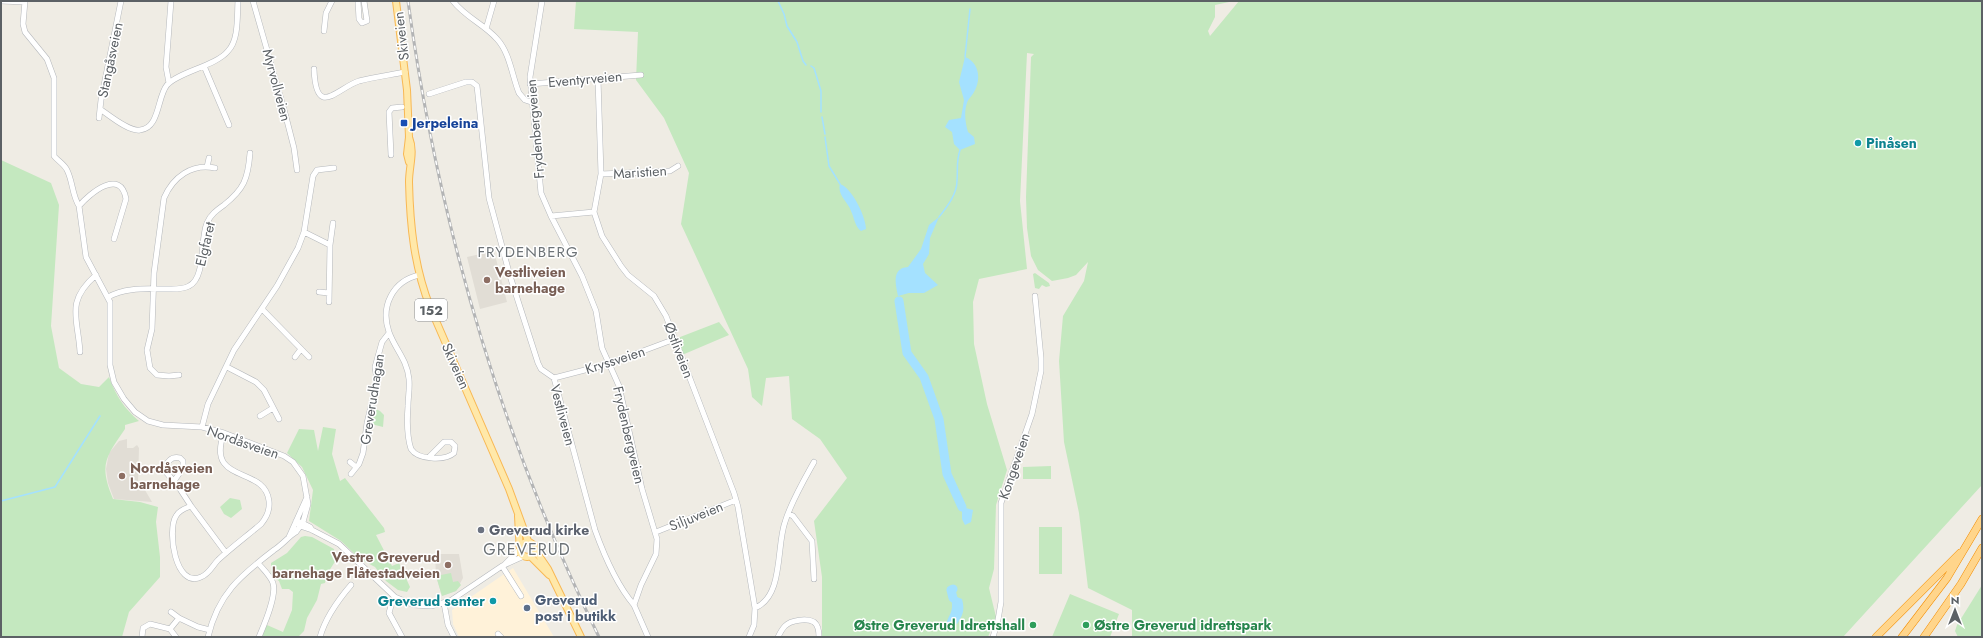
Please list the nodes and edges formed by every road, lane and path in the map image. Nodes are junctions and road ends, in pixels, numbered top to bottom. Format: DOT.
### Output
graph roads {
  1 [pos="1,1"];
  2 [pos="121,1"];
  3 [pos="171,1"];
  4 [pos="238,1"];
  5 [pos="253,1"];
  6 [pos="332,1"];
  7 [pos="358,1"];
  8 [pos="364,1"];
  9 [pos="396,1"];
  10 [pos="453,1"];
  11 [pos="494,1"];
  12 [pos="542,1"];
  13 [pos="25,2"];
  14 [pos="486,29"];
  15 [pos="324,31"];
  16 [pos="204,66"];
  17 [pos="314,69"];
  18 [pos="405,72"];
  19 [pos="641,75"];
  20 [pos="598,79"];
  21 [pos="169,83"];
  22 [pos="530,84"];
  23 [pos="429,94"];
  24 [pos="531,102"];
  25 [pos="402,107"];
  26 [pos="100,109"];
  27 [pos="99,118"];
  28 [pos="229,125"];
  29 [pos="250,153"];
  30 [pos="391,156"];
  31 [pos="209,158"];
  32 [pos="243,160"];
  33 [pos="249,161"];
  34 [pos="678,166"];
  35 [pos="207,167"];
  36 [pos="215,168"];
  37 [pos="334,168"];
  38 [pos="297,170"];
  39 [pos="601,174"];
  40 [pos="79,206"];
  41 [pos="594,212"];
  42 [pos="551,216"];
  43 [pos="333,223"];
  44 [pos="304,232"];
  45 [pos="114,239"];
  46 [pos="330,245"];
  47 [pos="419,275"];
  48 [pos="96,276"];
  49 [pos="153,289"];
  50 [pos="319,292"];
  51 [pos="329,293"];
  52 [pos="1035,296"];
  53 [pos="108,297"];
  54 [pos="329,302"];
  55 [pos="262,309"];
  56 [pos="389,332"];
  57 [pos="675,339"];
  58 [pos="301,349"];
  59 [pos="80,352"];
  60 [pos="295,357"];
  61 [pos="309,357"];
  62 [pos="608,364"];
  63 [pos="227,366"];
  64 [pos="179,375"];
  65 [pos="170,376"];
  66 [pos="554,378"];
  67 [pos="171,383"];
  68 [pos="273,408"];
  69 [pos="260,416"];
  70 [pos="279,419"];
  71 [pos="202,427"];
  72 [pos="224,433"];
  73 [pos="429,457"];
  74 [pos="350,462"];
  75 [pos="814,462"];
  76 [pos="356,467"];
  77 [pos="351,474"];
  78 [pos="174,481"];
  79 [pos="307,497"];
  80 [pos="736,500"];
  81 [pos="191,506"];
  82 [pos="789,514"];
  83 [pos="518,515"];
  84 [pos="1982,519"];
  85 [pos="296,522"];
  86 [pos="301,524"];
  87 [pos="656,532"];
  88 [pos="289,537"];
  89 [pos="528,541"];
  90 [pos="1969,542"];
  91 [pos="520,548"];
  92 [pos="1982,548"];
  93 [pos="535,550"];
  94 [pos="226,553"];
  95 [pos="527,556"];
  96 [pos="258,563"];
  97 [pos="503,565"];
  98 [pos="550,576"];
  99 [pos="814,579"];
  100 [pos="351,585"];
  101 [pos="521,596"];
  102 [pos="395,597"];
  103 [pos="444,603"];
  104 [pos="634,605"];
  105 [pos="755,608"];
  106 [pos="171,612"];
  107 [pos="179,618"];
  108 [pos="170,629"];
  109 [pos="210,630"];
  110 [pos="142,637"];
  111 [pos="176,637"];
  112 [pos="208,637"];
  113 [pos="258,637"];
  114 [pos="320,637"];
  115 [pos="402,637"];
  116 [pos="454,637"];
  117 [pos="581,637"];
  118 [pos="648,637"];
  119 [pos="749,637"];
  120 [pos="778,637"];
  121 [pos="819,637"];
  122 [pos="993,637"];
  123 [pos="1876,637"];
  124 [pos="1902,637"];
  125 [pos="1924,637"];
  1 -- 13 [label="street"];
  2 -- 26 [label="street, Stangåsveien"];
  3 -- 21 [label="street"];
  4 -- 16 [label="street"];
  5 -- 38 [label="street, Myrvollveien"];
  6 -- 15 [label="street"];
  7 -- 8 [label="street"];
  9 -- 18 [label="main road, Skiveien / 152"];
  10 -- 14 [label="street"];
  11 -- 14 [label="street"];
  12 -- 22 [label="street, Frydenbergveien"];
  13 -- 40 [label="street, Nordåsveien"];
  14 -- 24 [label="street"];
  16 -- 21 [label="street"];
  16 -- 28 [label="street"];
  17 -- 18 [label="street, Skiveien"];
  18 -- 47 [label="main road, Skiveien / 152"];
  19 -- 20 [label="street, Eventyrveien"];
  20 -- 22 [label="street, Eventyrveien"];
  20 -- 39 [label="street, Østliveien"];
  21 -- 26 [label="street"];
  22 -- 24 [label="street, Frydenbergveien"];
  23 -- 66 [label="street, Vestliveien"];
  24 -- 42 [label="street, Frydenbergveien"];
  25 -- 30 [label="street"];
  26 -- 27 [label="street, Stangåsveien"];
  29 -- 33 [label="street, Elgfaret"];
  31 -- 35 [label="street"];
  32 -- 33 [label="street"];
  33 -- 49 [label="street, Elgfaret"];
  34 -- 39 [label="street, Maristien"];
  35 -- 36 [label="street"];
  35 -- 49 [label="street"];
  37 -- 44 [label="street"];
  39 -- 41 [label="street, Østliveien"];
  40 -- 45 [label="street"];
  40 -- 48 [label="street, Nordåsveien"];
  41 -- 42 [label="street"];
  41 -- 57 [label="street, Østliveien"];
  42 -- 62 [label="street, Frydenbergveien"];
  43 -- 46 [label="street"];
  44 -- 46 [label="street"];
  44 -- 55 [label="street"];
  46 -- 51 [label="street"];
  47 -- 56 [label="street, Greverudhagan"];
  47 -- 83 [label="main road, Skiveien / 152"];
  48 -- 53 [label="street, Nordåsveien"];
  48 -- 59 [label="street"];
  49 -- 53 [label="street, Elgfaret"];
  49 -- 65 [label="street"];
  50 -- 51 [label="street"];
  51 -- 54 [label="street"];
  52 -- 122 [label="street, Kongeveien"];
  53 -- 71 [label="street, Nordåsveien"];
  55 -- 58 [label="street"];
  55 -- 63 [label="street"];
  56 -- 73 [label="street, Greverudhagan"];
  56 -- 76 [label="street, Greverudhagan"];
  57 -- 62 [label="street, Kryssveien"];
  57 -- 80 [label="street, Østliveien"];
  58 -- 60 [label="street"];
  58 -- 61 [label="street"];
  62 -- 66 [label="street, Kryssveien"];
  62 -- 87 [label="street, Frydenbergveien"];
  63 -- 68 [label="street"];
  63 -- 71 [label="street"];
  64 -- 65 [label="street"];
  65 -- 67 [label="street"];
  66 -- 104 [label="street, Vestliveien"];
  68 -- 69 [label="street"];
  68 -- 70 [label="street"];
  71 -- 72 [label="street, Nordåsveien"];
  72 -- 79 [label="street, Nordåsveien"];
  72 -- 94 [label="street"];
  73 -- 73 [label="street, Greverudhagan"];
  74 -- 76 [label="street, Greverudhagan"];
  75 -- 82 [label="street"];
  76 -- 77 [label="street, Greverudhagan"];
  78 -- 78 [label="street"];
  78 -- 81 [label="street"];
  79 -- 85 [label="street"];
  79 -- 86 [label="street, Nordåsveien"];
  80 -- 87 [label="street, Siljuveien"];
  80 -- 105 [label="street, Østliveien"];
  81 -- 94 [label="street"];
  81 -- 94 [label="street"];
  82 -- 99 [label="street"];
  82 -- 105 [label="street"];
  83 -- 89 [label="main road, Skiveien / 152"];
  83 -- 91 [label="main road, Skiveien / 152"];
  84 -- 90 [label="highway"];
  85 -- 86 [label="street"];
  85 -- 88 [label="street"];
  86 -- 88 [label="street"];
  86 -- 102 [label="street"];
  87 -- 104 [label="street, Frydenbergveien"];
  88 -- 96 [label="street"];
  89 -- 91 [label="main road"];
  89 -- 93 [label="main road, 152"];
  90 -- 123 [label="highway"];
  90 -- 124 [label="highway"];
  91 -- 95 [label="main road, 152"];
  91 -- 97 [label="street"];
  92 -- 125 [label="highway"];
  93 -- 95 [label="main road"];
  93 -- 98 [label="main road, 152"];
  95 -- 97 [label="street"];
  95 -- 98 [label="main road, 152"];
  96 -- 109 [label="street"];
  96 -- 113 [label="street"];
  97 -- 101 [label="street"];
  97 -- 103 [label="street"];
  98 -- 117 [label="main road, 152"];
  100 -- 114 [label="street"];
  102 -- 103 [label="street"];
  102 -- 115 [label="street"];
  103 -- 116 [label="street"];
  104 -- 118 [label="street"];
  105 -- 119 [label="street, Østliveien"];
  106 -- 107 [label="street"];
  107 -- 108 [label="street"];
  107 -- 109 [label="street"];
  108 -- 110 [label="street"];
  108 -- 111 [label="street"];
  109 -- 112 [label="street"];
  120 -- 121 [label="street"];
}
